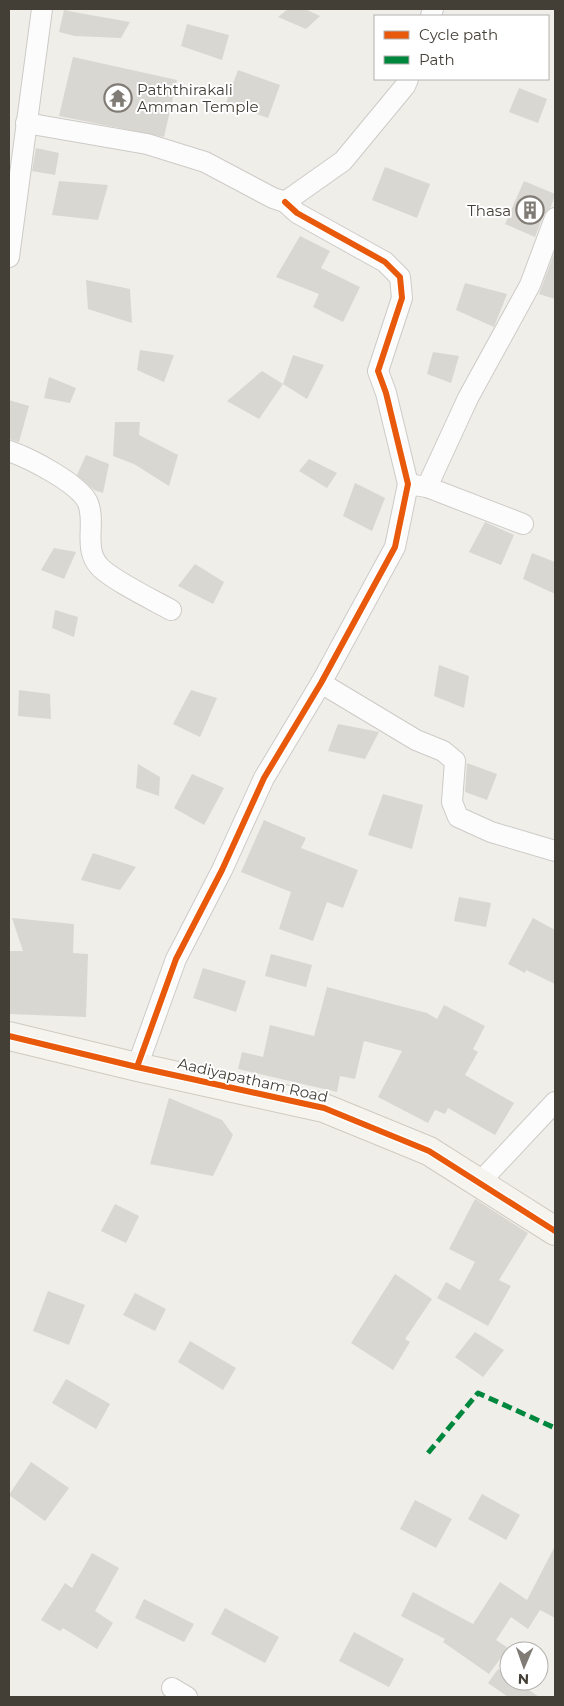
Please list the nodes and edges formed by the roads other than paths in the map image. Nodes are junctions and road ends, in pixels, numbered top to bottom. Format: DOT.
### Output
graph roads {
  1 [pos="42,9"];
  2 [pos="408,80"];
  3 [pos="26,123"];
  4 [pos="285,202"];
  5 [pos="555,218"];
  6 [pos="9,257"];
  7 [pos="9,451"];
  8 [pos="418,486"];
  9 [pos="523,524"];
  10 [pos="172,610"];
  11 [pos="321,683"];
  12 [pos="555,851"];
  13 [pos="9,1036"];
  14 [pos="137,1068"];
  15 [pos="555,1102"];
  16 [pos="480,1182"];
  17 [pos="555,1230"];
  1 -- 3 [label="street"];
  2 -- 4 [label="street"];
  3 -- 4 [label="street"];
  3 -- 6 [label="street"];
  4 -- 8 [label="street"];
  5 -- 8 [label="street"];
  7 -- 10 [label="street"];
  8 -- 9 [label="street"];
  8 -- 11 [label="street"];
  11 -- 12 [label="street"];
  11 -- 14 [label="street"];
  13 -- 14 [label="street, Aadiyapatham Road"];
  14 -- 16 [label="street, Aadiyapatham Road"];
  15 -- 16 [label="street"];
  16 -- 17 [label="street, Aadiyapatham Road"];
}
